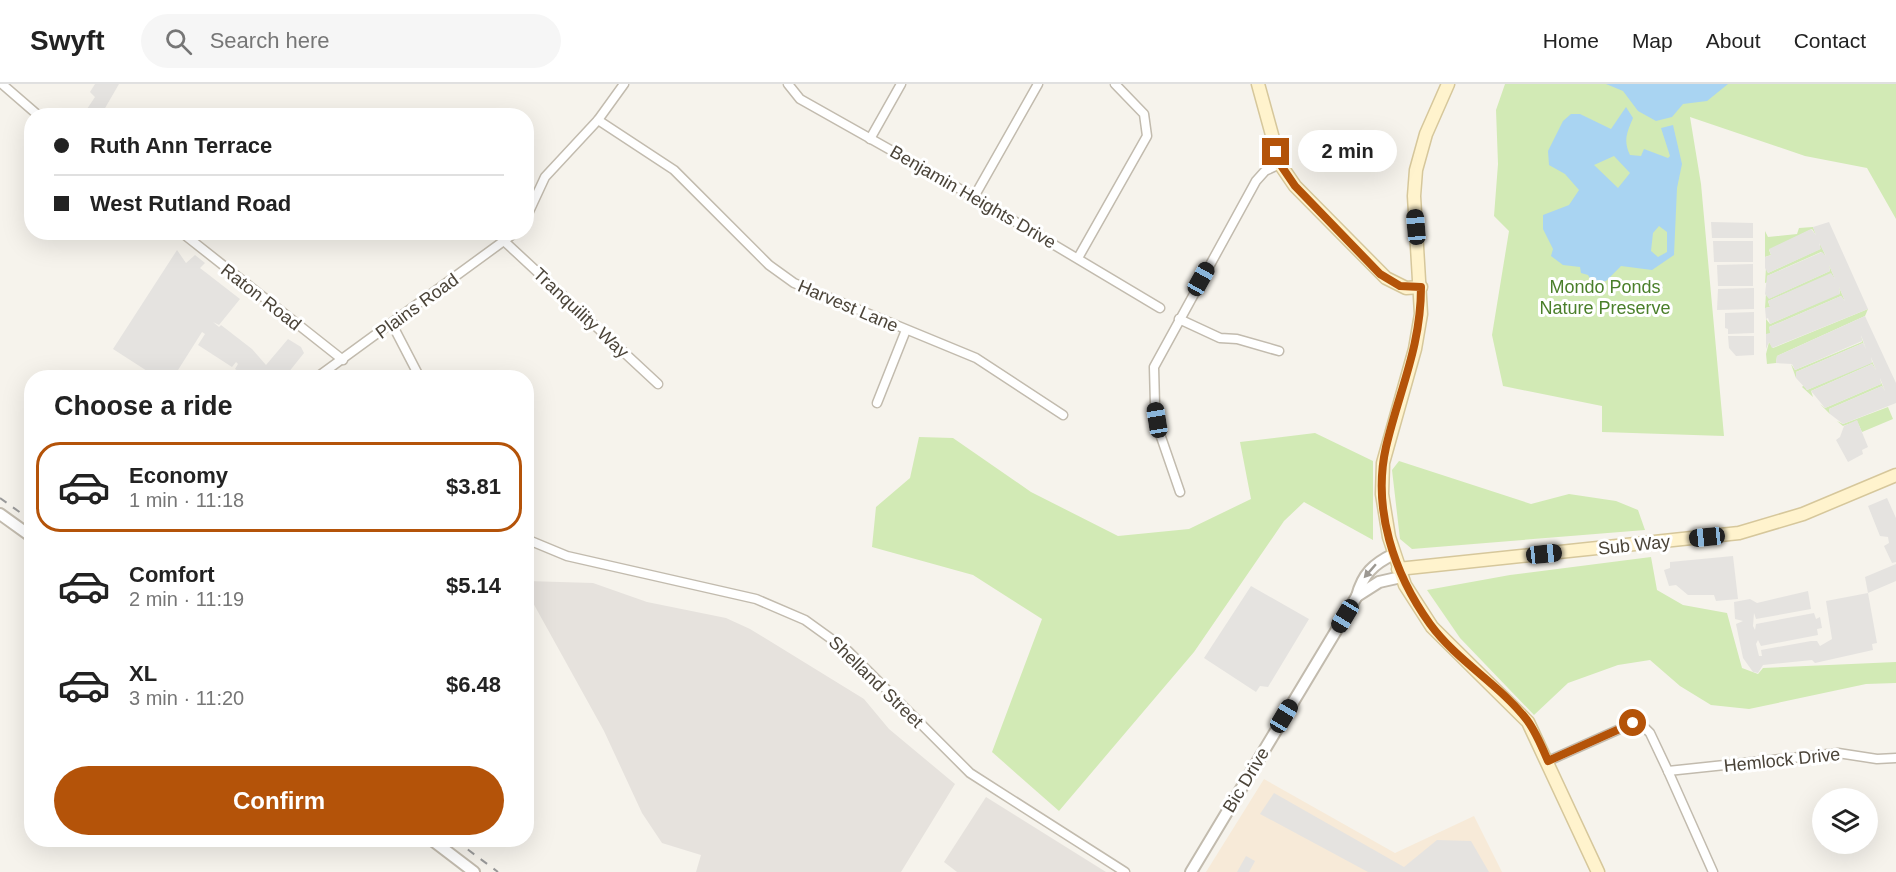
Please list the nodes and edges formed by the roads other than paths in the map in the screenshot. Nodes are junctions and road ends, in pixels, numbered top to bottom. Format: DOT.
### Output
graph roads {
  1 [pos="2,84"];
  2 [pos="624,84"];
  3 [pos="788,84"];
  4 [pos="901,84"];
  5 [pos="1038,84"];
  6 [pos="1115,84"];
  7 [pos="1258,84"];
  8 [pos="1448,84"];
  9 [pos="30,108"];
  10 [pos="598,120"];
  11 [pos="870,139"];
  12 [pos="1280,164"];
  13 [pos="974,197"];
  14 [pos="534,201"];
  15 [pos="190,240"];
  16 [pos="504,241"];
  17 [pos="1078,258"];
  18 [pos="1421,287"];
  19 [pos="1160,308"];
  20 [pos="1179,319"];
  21 [pos="392,324"];
  22 [pos="906,330"];
  23 [pos="1279,351"];
  24 [pos="343,360"];
  25 [pos="328,370"];
  26 [pos="416,370"];
  27 [pos="658,384"];
  28 [pos="877,403"];
  29 [pos="1063,415"];
  30 [pos="1896,475"];
  31 [pos="1180,492"];
  32 [pos="0,514"];
  33 [pos="24,531"];
  34 [pos="534,542"];
  35 [pos="1394,554"];
  36 [pos="1400,573"];
  37 [pos="1357,596"];
  38 [pos="1896,758"];
  39 [pos="1548,761"];
  40 [pos="1668,771"];
  41 [pos="441,847"];
  42 [pos="474,872"];
  43 [pos="1125,872"];
  44 [pos="1191,872"];
  45 [pos="1598,872"];
  46 [pos="1713,872"];
  1 -- 9 [label="street"];
  2 -- 10 [label="street"];
  3 -- 11 [label="street, Benjamin Heights Drive"];
  4 -- 11 [label="street"];
  5 -- 13 [label="street"];
  6 -- 17 [label="street"];
  7 -- 12 [label="main road"];
  8 -- 18 [label="main road"];
  10 -- 14 [label="street"];
  10 -- 22 [label="street, Harvest Lane"];
  11 -- 13 [label="street, Benjamin Heights Drive"];
  12 -- 18 [label="main road"];
  12 -- 20 [label="street"];
  13 -- 17 [label="street, Benjamin Heights Drive"];
  15 -- 24 [label="street, Raton Road"];
  16 -- 21 [label="street, Plains Road"];
  16 -- 27 [label="street, Tranquility Way"];
  17 -- 19 [label="street, Benjamin Heights Drive"];
  18 -- 35 [label="main road"];
  20 -- 23 [label="street"];
  20 -- 31 [label="street"];
  21 -- 24 [label="street, Plains Road"];
  21 -- 26 [label="street"];
  22 -- 28 [label="street"];
  22 -- 29 [label="street, Harvest Lane"];
  24 -- 25 [label="street, Plains Road"];
  30 -- 36 [label="main road, Sub Way"];
  32 -- 33 [label="street"];
  34 -- 43 [label="street, Shelland Street"];
  35 -- 36 [label="main road"];
  35 -- 37 [label="street, Bic Drive, one-way"];
  36 -- 37 [label="street, Bic Drive"];
  36 -- 39 [label="main road"];
  37 -- 44 [label="street, Bic Drive"];
  38 -- 40 [label="street, Hemlock Drive"];
  39 -- 40 [label="street"];
  39 -- 45 [label="main road"];
  40 -- 46 [label="street"];
  41 -- 42 [label="street"];
}
